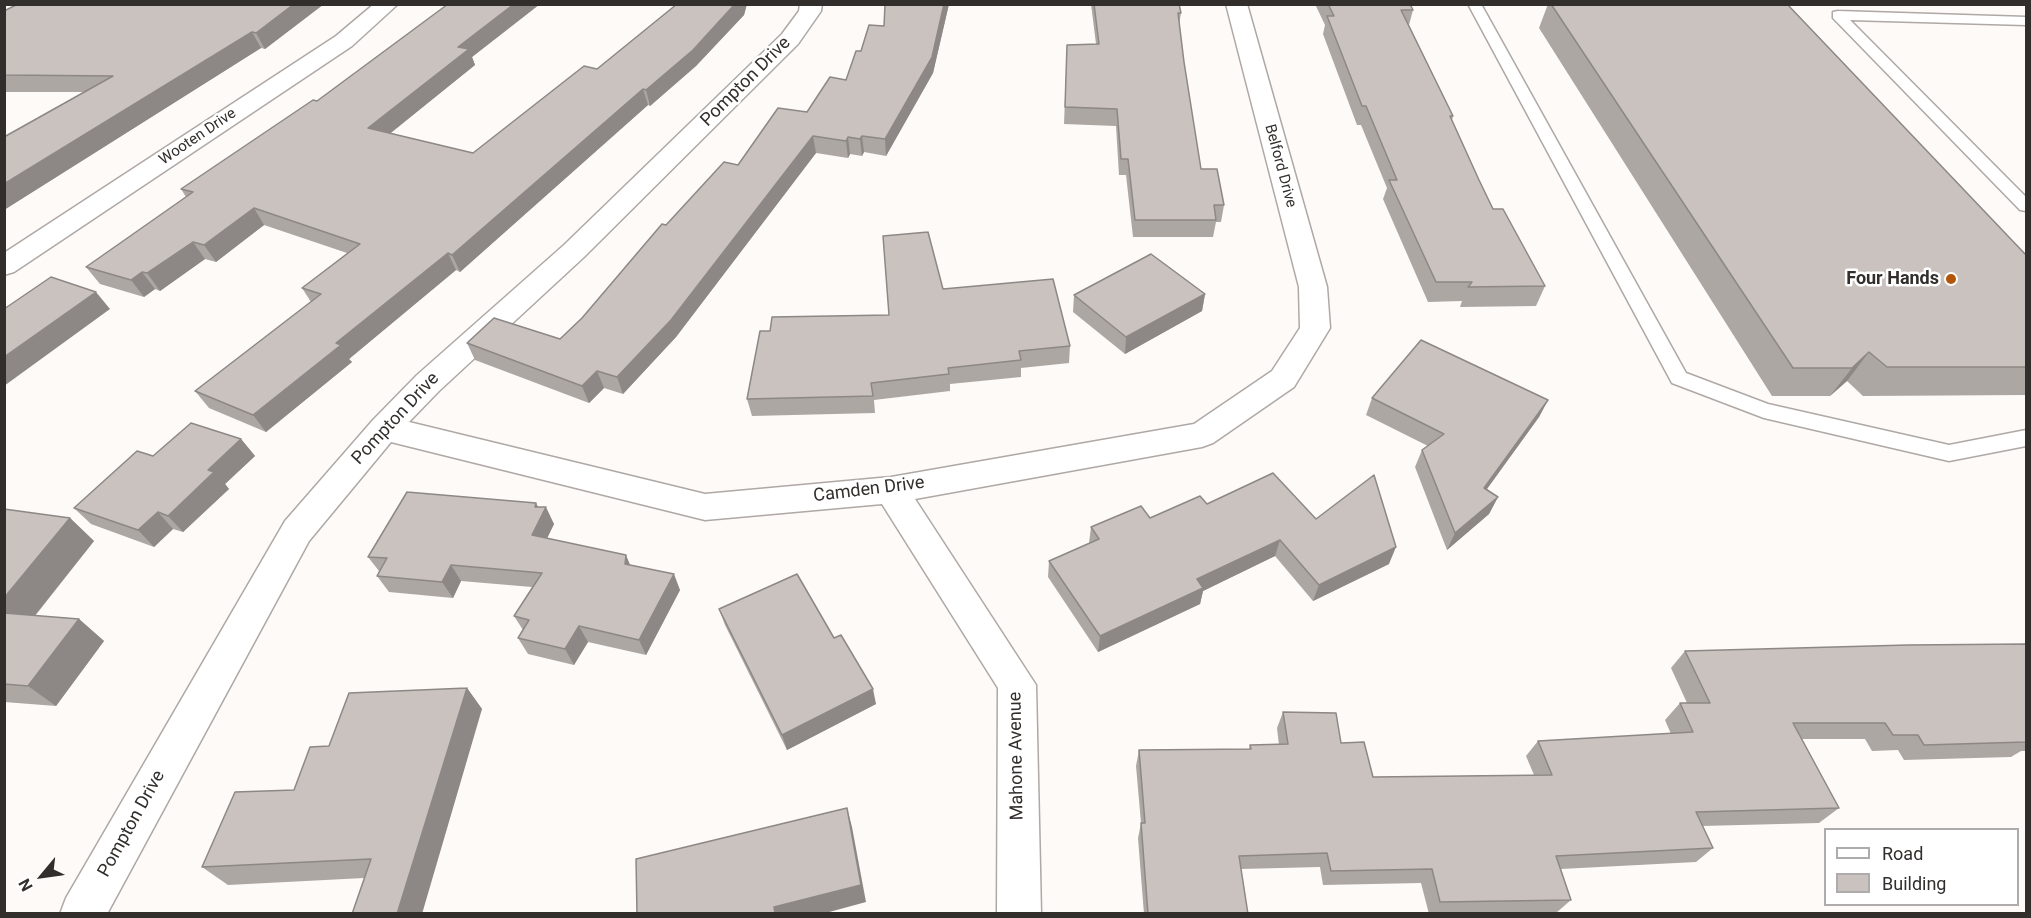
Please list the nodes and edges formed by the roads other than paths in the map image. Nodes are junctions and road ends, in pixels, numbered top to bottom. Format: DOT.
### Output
graph roads {
  1 [pos="388,4"];
  2 [pos="812,4"];
  3 [pos="1236,4"];
  4 [pos="1474,4"];
  5 [pos="1918,4"];
  6 [pos="1934,18"];
  7 [pos="2026,21"];
  8 [pos="2026,206"];
  9 [pos="4,266"];
  10 [pos="1315,328"];
  11 [pos="384,428"];
  12 [pos="2026,438"];
  13 [pos="891,490"];
  14 [pos="82,914"];
  15 [pos="1019,914"];
  1 -- 9 [label="street, Wooten Drive"];
  2 -- 11 [label="street, Pompton Drive"];
  3 -- 10 [label="street, Belford Drive"];
  4 -- 12 [label="lane"];
  5 -- 6 [label="lane"];
  6 -- 7 [label="lane"];
  6 -- 8 [label="lane"];
  10 -- 13 [label="street, Camden Drive"];
  11 -- 13 [label="street, Camden Drive"];
  11 -- 14 [label="street, Pompton Drive"];
  13 -- 15 [label="street, Mahone Avenue"];
}
